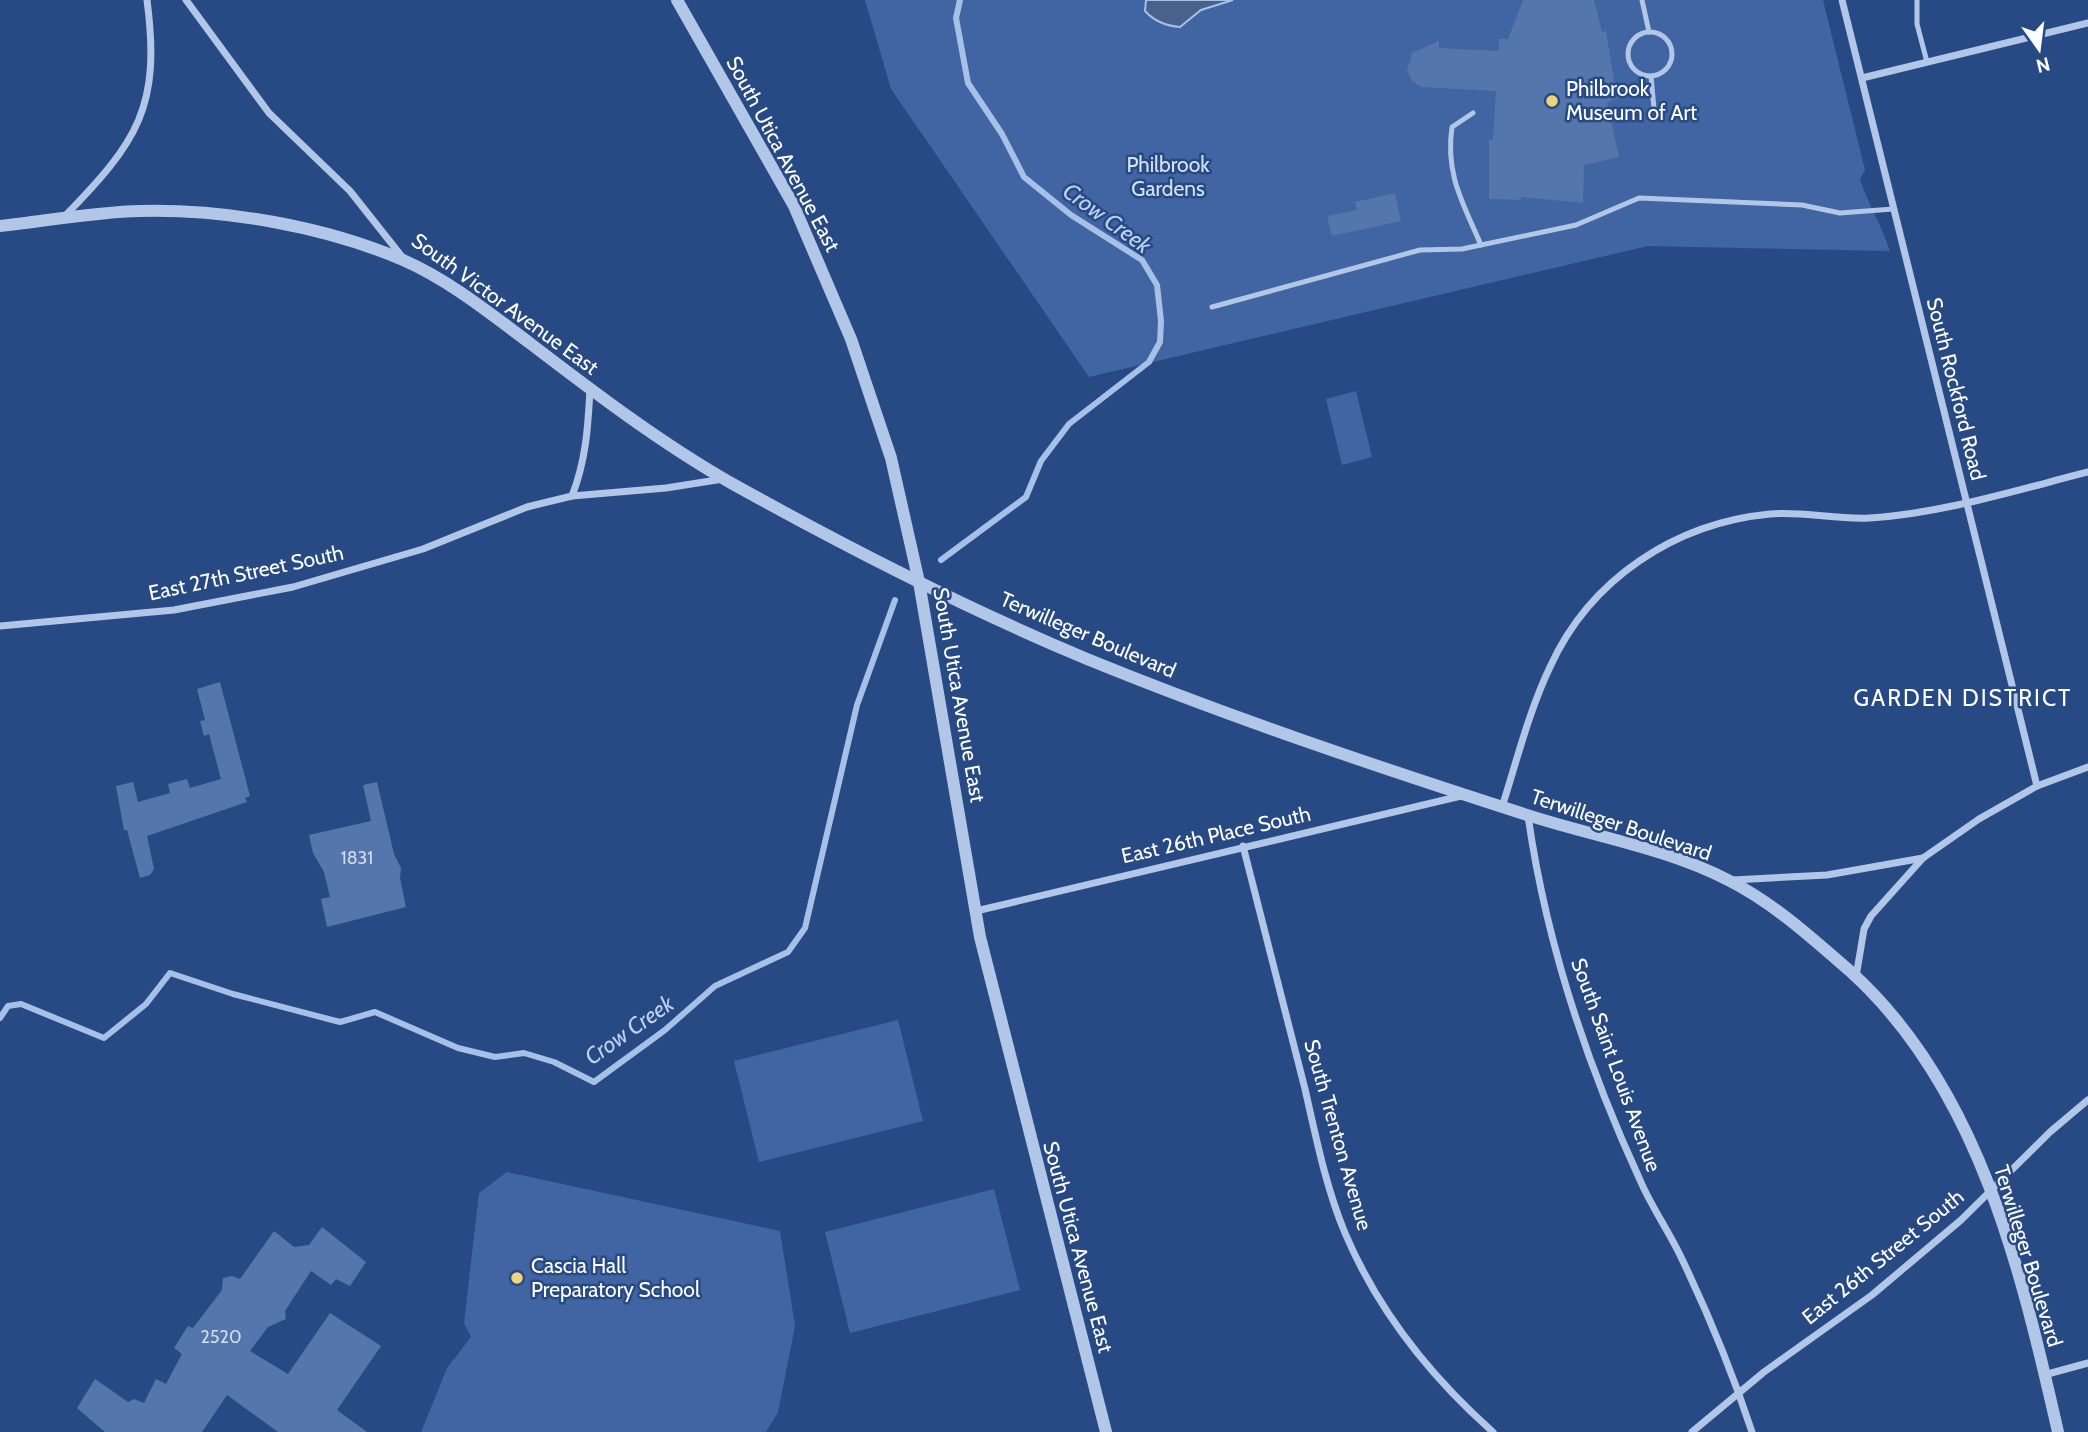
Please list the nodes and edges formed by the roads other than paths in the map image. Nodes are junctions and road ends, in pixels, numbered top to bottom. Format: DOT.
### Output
graph roads {
  1 [pos="147,0"];
  2 [pos="186,0"];
  3 [pos="677,0"];
  4 [pos="1642,0"];
  5 [pos="1842,0"];
  6 [pos="1917,0"];
  7 [pos="2088,23"];
  8 [pos="1649,33"];
  9 [pos="1927,62"];
  10 [pos="1651,76"];
  11 [pos="1862,78"];
  12 [pos="1654,109"];
  13 [pos="1473,113"];
  14 [pos="1893,209"];
  15 [pos="62,219"];
  16 [pos="0,226"];
  17 [pos="1481,245"];
  18 [pos="405,261"];
  19 [pos="1212,306"];
  20 [pos="590,389"];
  21 [pos="2088,472"];
  22 [pos="723,479"];
  23 [pos="572,496"];
  24 [pos="1966,502"];
  25 [pos="919,582"];
  26 [pos="0,626"];
  27 [pos="2088,767"];
  28 [pos="2037,786"];
  29 [pos="1465,795"];
  30 [pos="1502,807"];
  31 [pos="1528,816"];
  32 [pos="1243,846"];
  33 [pos="1923,858"];
  34 [pos="1728,880"];
  35 [pos="976,911"];
  36 [pos="1856,977"];
  37 [pos="2088,1100"];
  38 [pos="1989,1191"];
  39 [pos="2088,1363"];
  40 [pos="2044,1375"];
  41 [pos="1738,1393"];
  42 [pos="1106,1432"];
  43 [pos="1493,1432"];
  44 [pos="1692,1432"];
  45 [pos="1752,1432"];
  46 [pos="2058,1432"];
  1 -- 15 [label="street"];
  2 -- 18 [label="street, South Victor Avenue East"];
  3 -- 25 [label="street, South Utica Avenue East"];
  4 -- 8 [label="lane"];
  5 -- 11 [label="street, South Rockford Road"];
  6 -- 9 [label="lane"];
  7 -- 9 [label="street"];
  8 -- 10 [label="lane"];
  8 -- 10 [label="lane"];
  9 -- 11 [label="street"];
  10 -- 12 [label="lane"];
  11 -- 14 [label="street, South Rockford Road"];
  13 -- 17 [label="lane"];
  14 -- 17 [label="lane"];
  14 -- 24 [label="street, South Rockford Road"];
  15 -- 16 [label="street"];
  15 -- 18 [label="street"];
  17 -- 19 [label="lane"];
  18 -- 20 [label="street, South Victor Avenue East"];
  20 -- 22 [label="street, South Victor Avenue East"];
  20 -- 23 [label="street"];
  21 -- 24 [label="street"];
  22 -- 23 [label="street, East 27th Street South"];
  22 -- 25 [label="street"];
  23 -- 26 [label="street, East 27th Street South"];
  24 -- 28 [label="street, South Rockford Road"];
  24 -- 30 [label="street"];
  25 -- 29 [label="street, Terwilleger Boulevard"];
  25 -- 35 [label="street, South Utica Avenue East"];
  27 -- 28 [label="street"];
  28 -- 33 [label="street"];
  29 -- 30 [label="street, Terwilleger Boulevard"];
  29 -- 32 [label="street, East 26th Place South"];
  30 -- 31 [label="street, Terwilleger Boulevard"];
  31 -- 34 [label="street, Terwilleger Boulevard"];
  31 -- 41 [label="street, South Saint Louis Avenue"];
  32 -- 35 [label="street, East 26th Place South"];
  32 -- 43 [label="street, South Trenton Avenue"];
  33 -- 34 [label="street"];
  33 -- 36 [label="street"];
  34 -- 36 [label="street, Terwilleger Boulevard"];
  35 -- 42 [label="street, South Utica Avenue East"];
  36 -- 38 [label="street, Terwilleger Boulevard"];
  37 -- 38 [label="street, East 26th Street South"];
  38 -- 40 [label="street, Terwilleger Boulevard"];
  38 -- 41 [label="street, East 26th Street South"];
  39 -- 40 [label="street"];
  40 -- 46 [label="street, Terwilleger Boulevard"];
  41 -- 44 [label="street, East 26th Street South"];
  41 -- 45 [label="street, South Saint Louis Avenue"];
}
